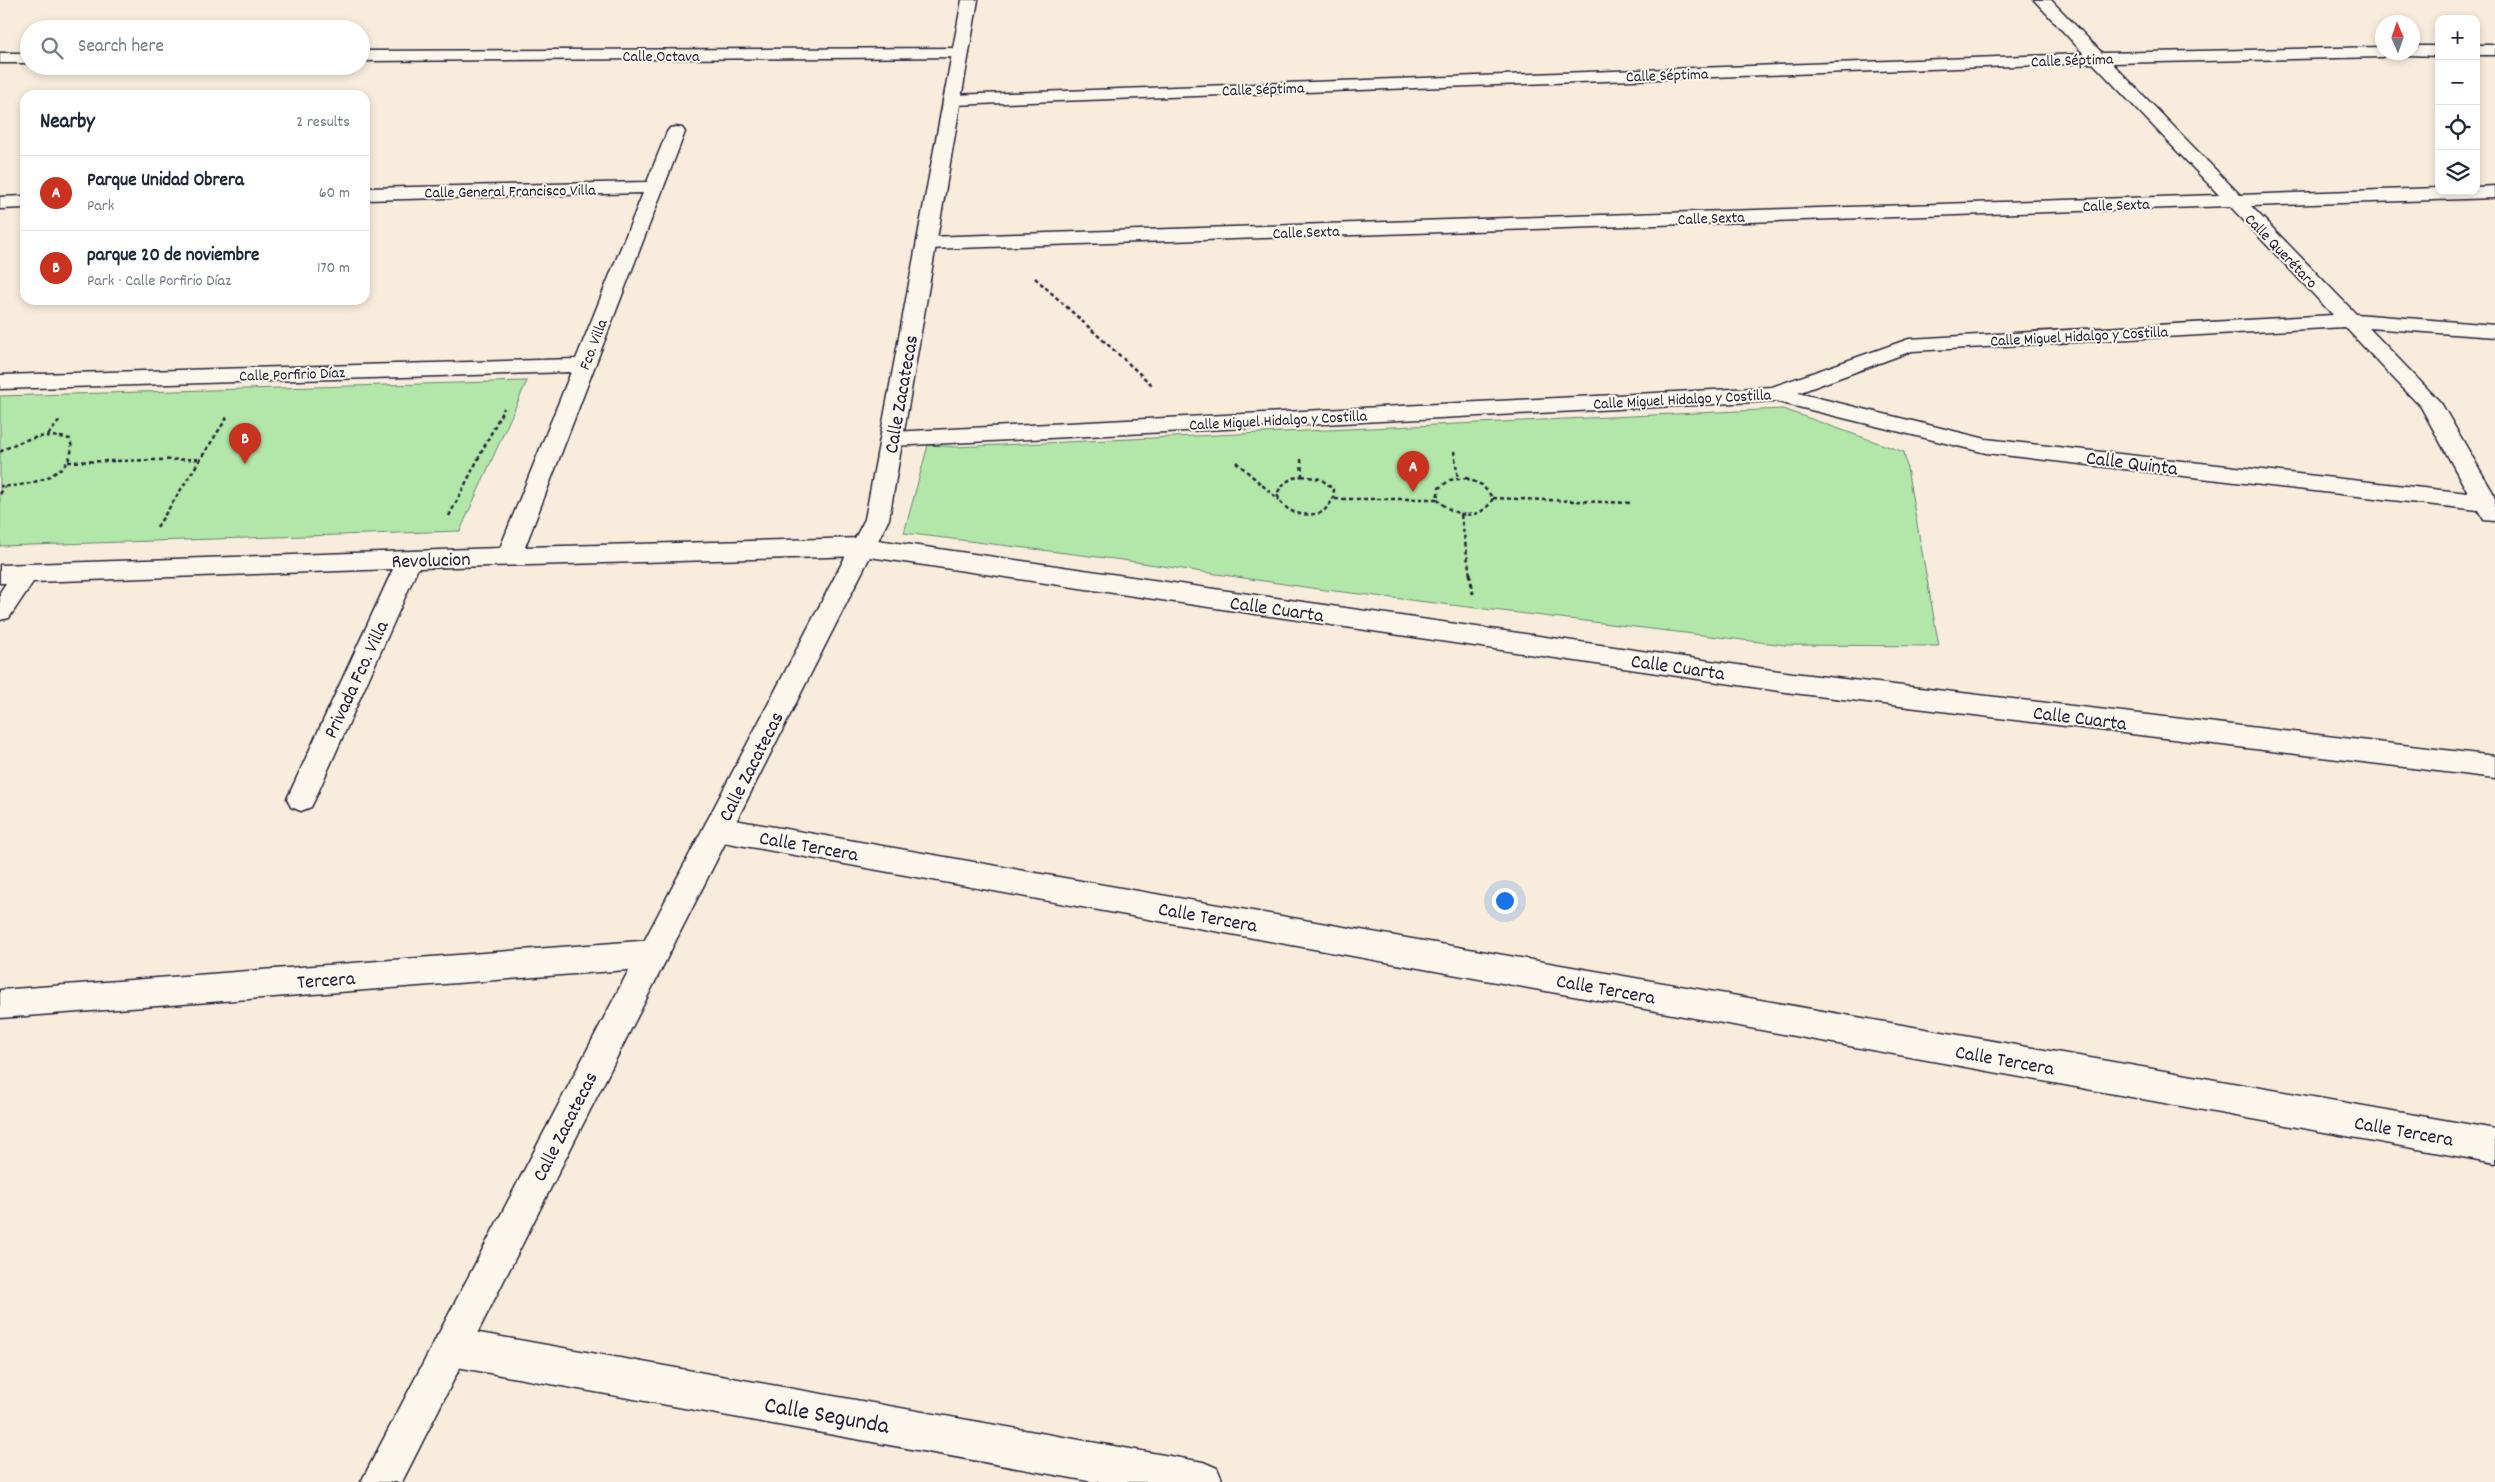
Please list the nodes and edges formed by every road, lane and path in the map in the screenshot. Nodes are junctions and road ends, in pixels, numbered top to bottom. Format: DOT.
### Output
graph roads {
  1 [pos="970,0"];
  2 [pos="2042,0"];
  3 [pos="2480,50"];
  4 [pos="2495,50"];
  5 [pos="2420,51"];
  6 [pos="2435,51"];
  7 [pos="2375,52"];
  8 [pos="961,53"];
  9 [pos="370,56"];
  10 [pos="0,58"];
  11 [pos="20,58"];
  12 [pos="2098,58"];
  13 [pos="952,100"];
  14 [pos="676,132"];
  15 [pos="654,187"];
  16 [pos="2495,192"];
  17 [pos="370,194"];
  18 [pos="2234,200"];
  19 [pos="20,202"];
  20 [pos="0,203"];
  21 [pos="927,243"];
  22 [pos="1031,275"];
  23 [pos="2350,320"];
  24 [pos="2495,331"];
  25 [pos="584,365"];
  26 [pos="0,382"];
  27 [pos="1155,388"];
  28 [pos="1774,394"];
  29 [pos="505,407"];
  30 [pos="230,413"];
  31 [pos="892,439"];
  32 [pos="1454,450"];
  33 [pos="0,452"];
  34 [pos="201,459"];
  35 [pos="1235,460"];
  36 [pos="67,462"];
  37 [pos="1458,479"];
  38 [pos="0,486"];
  39 [pos="5,487"];
  40 [pos="0,494"];
  41 [pos="1493,498"];
  42 [pos="1335,499"];
  43 [pos="1437,499"];
  44 [pos="1279,500"];
  45 [pos="1632,503"];
  46 [pos="2492,509"];
  47 [pos="1461,515"];
  48 [pos="448,518"];
  49 [pos="166,529"];
  50 [pos="863,547"];
  51 [pos="509,556"];
  52 [pos="410,559"];
  53 [pos="26,573"];
  54 [pos="0,574"];
  55 [pos="1473,597"];
  56 [pos="0,611"];
  57 [pos="2495,767"];
  58 [pos="301,799"];
  59 [pos="718,829"];
  60 [pos="653,954"];
  61 [pos="0,1004"];
  62 [pos="2495,1146"];
  63 [pos="451,1346"];
  64 [pos="381,1482"];
  65 [pos="1202,1482"];
  1 -- 8 [label="street, Calle Zacatecas"];
  2 -- 12 [label="street, Calle Querétaro"];
  3 -- 4 [label="street"];
  5 -- 6 [label="street"];
  7 -- 12 [label="street, Calle Séptima"];
  8 -- 9 [label="street, Calle Octava"];
  8 -- 13 [label="street, Calle Zacatecas"];
  10 -- 11 [label="street"];
  12 -- 13 [label="street, Calle Séptima"];
  12 -- 18 [label="street, Calle Querétaro"];
  13 -- 21 [label="street, Calle Zacatecas"];
  14 -- 15 [label="street, Fco. Villa"];
  15 -- 17 [label="street, Calle General Francisco Villa"];
  15 -- 25 [label="street, Fco. Villa"];
  16 -- 18 [label="street, Calle Sexta"];
  18 -- 21 [label="street, Calle Sexta"];
  18 -- 23 [label="street, Calle Querétaro"];
  19 -- 20 [label="street"];
  21 -- 31 [label="street, Calle Zacatecas"];
  22 -- 27 [label="path"];
  23 -- 24 [label="street, Calle Miguel Hidalgo y Costilla"];
  23 -- 28 [label="street, Calle Miguel Hidalgo y Costilla"];
  23 -- 46 [label="street, Calle Querétaro"];
  25 -- 26 [label="street, Calle Porfirio Díaz"];
  25 -- 51 [label="street, Fco. Villa"];
  28 -- 31 [label="street, Calle Miguel Hidalgo y Costilla"];
  28 -- 46 [label="street, Calle Quinta"];
  29 -- 48 [label="path"];
  30 -- 34 [label="path"];
  31 -- 50 [label="street, Calle Zacatecas"];
  32 -- 37 [label="path"];
  33 -- 36 [label="path"];
  34 -- 36 [label="path"];
  34 -- 49 [label="path"];
  35 -- 44 [label="path"];
  36 -- 39 [label="path"];
  37 -- 41 [label="path"];
  37 -- 43 [label="path"];
  38 -- 39 [label="path"];
  39 -- 40 [label="path"];
  41 -- 45 [label="path"];
  41 -- 47 [label="path"];
  42 -- 43 [label="path"];
  42 -- 44 [label="path"];
  42 -- 44 [label="path"];
  43 -- 47 [label="path"];
  47 -- 55 [label="path"];
  50 -- 51 [label="street, Revolucion"];
  50 -- 57 [label="street, Calle Cuarta"];
  50 -- 59 [label="street, Calle Zacatecas"];
  51 -- 52 [label="street, Revolucion"];
  52 -- 53 [label="street, Revolucion"];
  52 -- 58 [label="street, Privada Fco. Villa"];
  53 -- 54 [label="street, Revolucion"];
  53 -- 56 [label="street"];
  59 -- 60 [label="street, Calle Zacatecas"];
  59 -- 62 [label="street, Calle Tercera"];
  60 -- 61 [label="street, Tercera"];
  60 -- 63 [label="street, Calle Zacatecas"];
  63 -- 64 [label="street, Calle Zacatecas"];
  63 -- 65 [label="street, Calle Segunda"];
}
